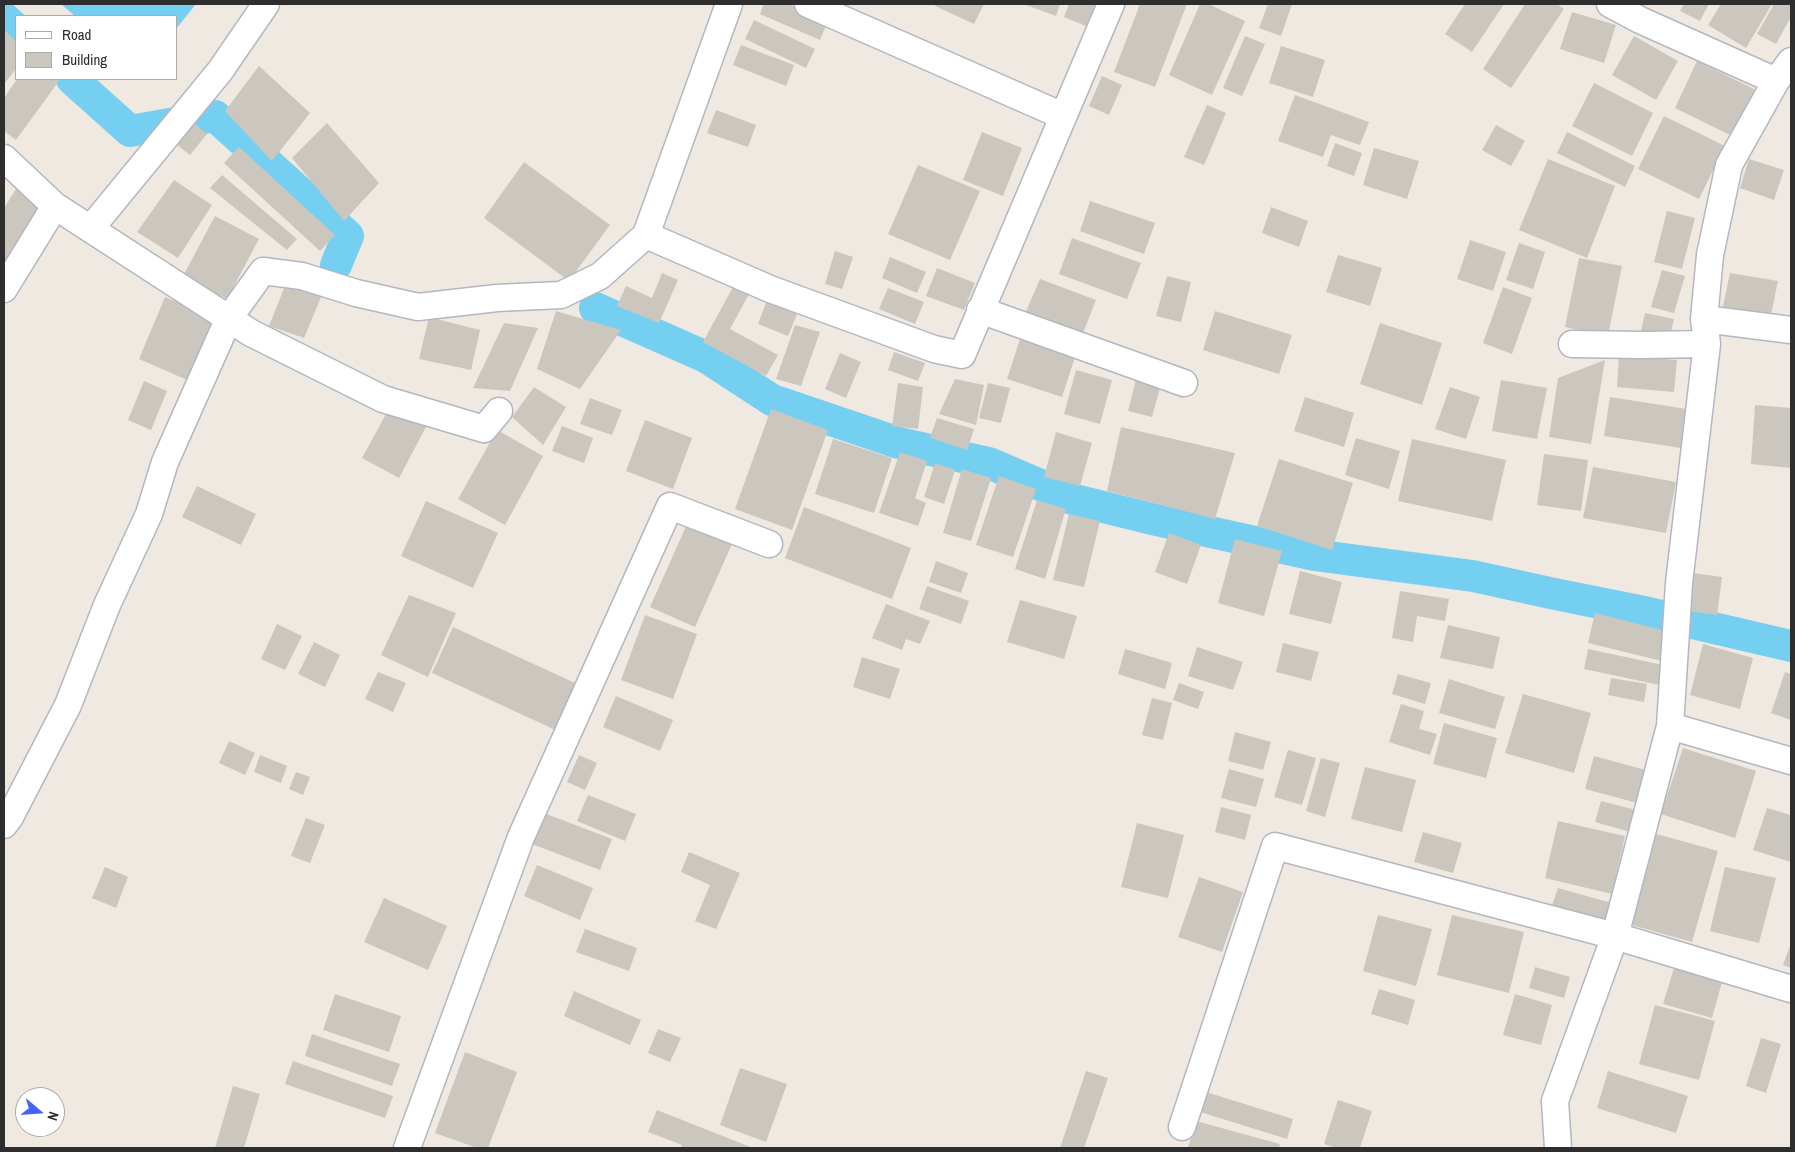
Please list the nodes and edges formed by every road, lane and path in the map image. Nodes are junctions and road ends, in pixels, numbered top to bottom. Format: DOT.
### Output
graph roads {
  1 [pos="266,4"];
  2 [pos="729,4"];
  3 [pos="808,4"];
  4 [pos="1111,4"];
  5 [pos="1610,4"];
  6 [pos="1783,71"];
  7 [pos="1062,116"];
  8 [pos="4,158"];
  9 [pos="55,206"];
  10 [pos="91,228"];
  11 [pos="646,235"];
  12 [pos="4,289"];
  13 [pos="980,310"];
  14 [pos="229,318"];
  15 [pos="1791,330"];
  16 [pos="1706,331"];
  17 [pos="1572,344"];
  18 [pos="1184,383"];
  19 [pos="499,411"];
  20 [pos="769,544"];
  21 [pos="1670,726"];
  22 [pos="1791,761"];
  23 [pos="4,825"];
  24 [pos="1615,936"];
  25 [pos="1791,989"];
  26 [pos="1182,1127"];
  27 [pos="407,1148"];
  28 [pos="1558,1148"];
  1 -- 10 [label="street"];
  2 -- 11 [label="street"];
  3 -- 7 [label="street"];
  4 -- 7 [label="street"];
  5 -- 6 [label="street"];
  6 -- 16 [label="street"];
  7 -- 13 [label="street"];
  8 -- 9 [label="street"];
  9 -- 10 [label="street"];
  9 -- 12 [label="street"];
  10 -- 14 [label="street"];
  11 -- 13 [label="street"];
  11 -- 14 [label="street"];
  13 -- 18 [label="street"];
  14 -- 19 [label="street"];
  14 -- 23 [label="street"];
  15 -- 16 [label="street"];
  16 -- 17 [label="street"];
  16 -- 21 [label="street"];
  20 -- 27 [label="street"];
  21 -- 22 [label="street"];
  21 -- 24 [label="street"];
  24 -- 25 [label="street"];
  24 -- 26 [label="street"];
  24 -- 28 [label="street"];
}
